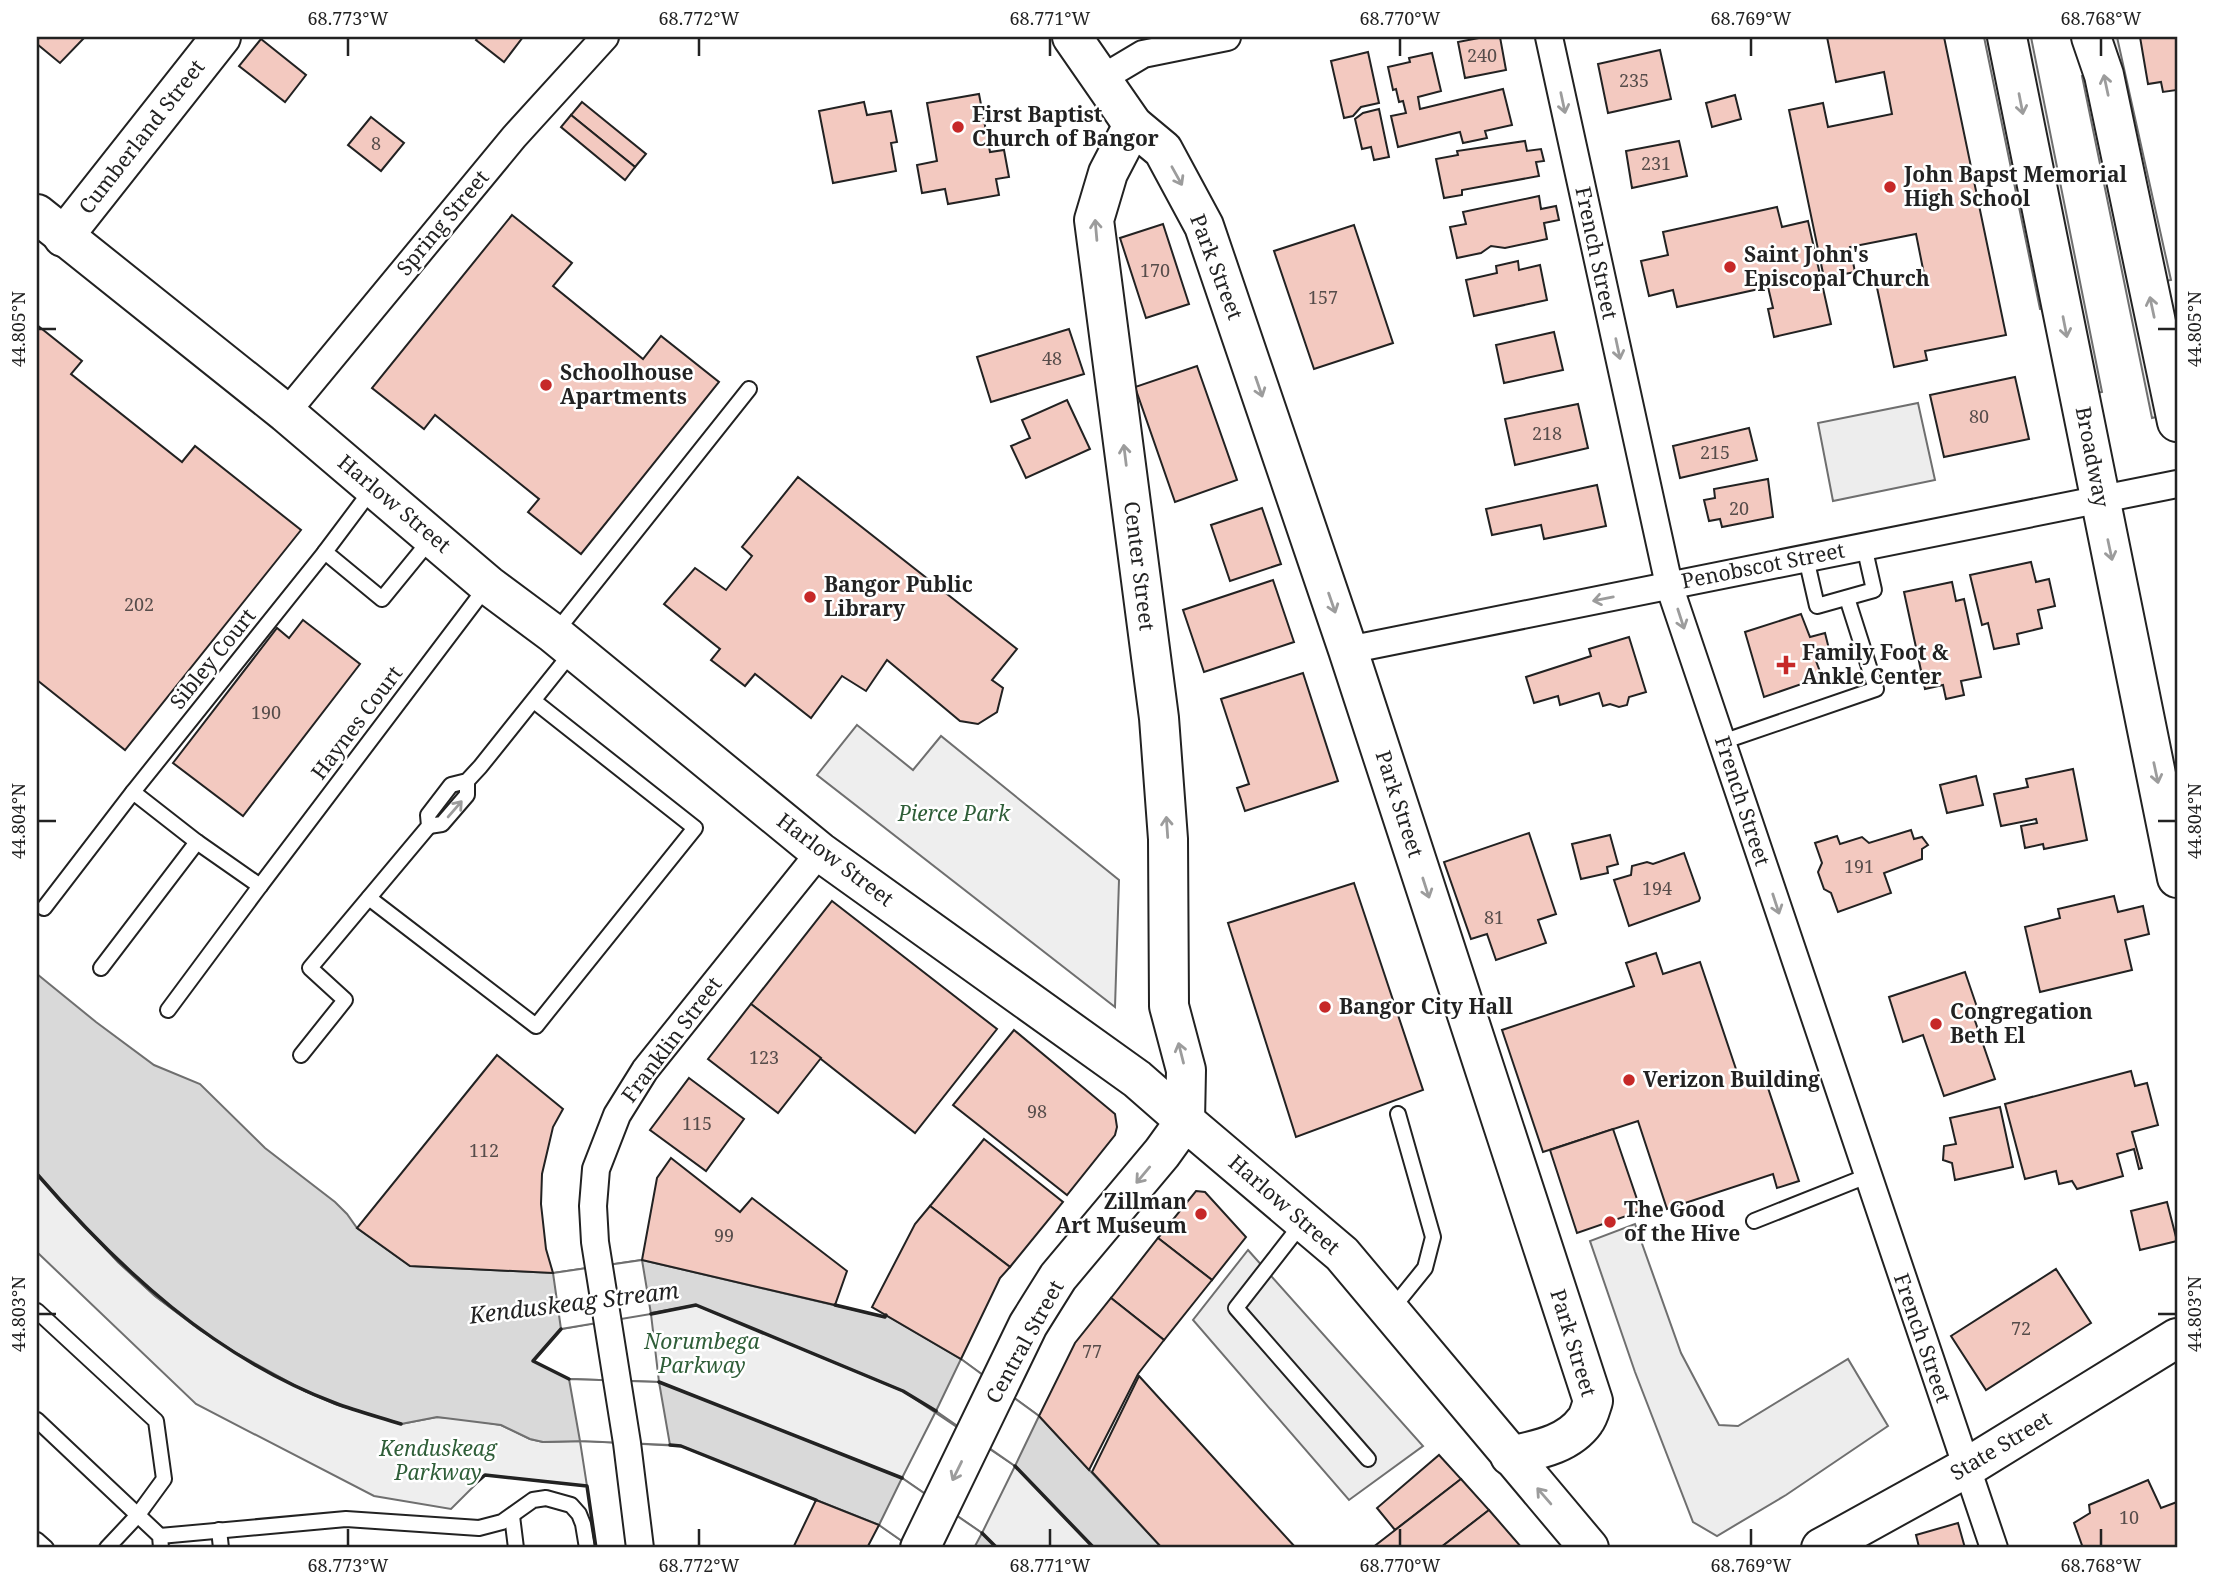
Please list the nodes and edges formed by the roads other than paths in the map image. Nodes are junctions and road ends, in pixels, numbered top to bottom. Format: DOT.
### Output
graph roads {
  1 [pos="221,37"];
  2 [pos="605,37"];
  3 [pos="1072,37"];
  4 [pos="1227,37"];
  5 [pos="1549,37"];
  6 [pos="2007,37"];
  7 [pos="2091,37"];
  8 [pos="1101,79"];
  9 [pos="1133,125"];
  10 [pos="50,225"];
  11 [pos="749,389"];
  12 [pos="286,414"];
  13 [pos="2177,422"];
  14 [pos="2177,484"];
  15 [pos="373,486"];
  16 [pos="2100,499"];
  17 [pos="432,537"];
  18 [pos="1864,547"];
  19 [pos="325,552"];
  20 [pos="1806,558"];
  21 [pos="488,585"];
  22 [pos="1670,585"];
  23 [pos="1847,598"];
  24 [pos="564,643"];
  25 [pos="1348,650"];
  26 [pos="534,701"];
  27 [pos="1722,742"];
  28 [pos="133,792"];
  29 [pos="197,842"];
  30 [pos="820,852"];
  31 [pos="2177,878"];
  32 [pos="260,886"];
  33 [pos="369,898"];
  34 [pos="44,908"];
  35 [pos="101,968"];
  36 [pos="168,1010"];
  37 [pos="301,1055"];
  38 [pos="1398,1114"];
  39 [pos="1185,1121"];
  40 [pos="1867,1176"];
  41 [pos="1303,1221"];
  42 [pos="1754,1221"];
  43 [pos="37,1311"];
  44 [pos="1390,1311"];
  45 [pos="2177,1338"];
  46 [pos="37,1420"];
  47 [pos="1510,1456"];
  48 [pos="1368,1459"];
  49 [pos="1966,1468"];
  50 [pos="137,1516"];
  51 [pos="512,1516"];
  52 [pos="219,1530"];
  53 [pos="37,1540"];
  54 [pos="160,1542"];
  55 [pos="46,1548"];
  56 [pos="107,1548"];
  57 [pos="220,1548"];
  58 [pos="516,1548"];
  59 [pos="587,1548"];
  60 [pos="640,1548"];
  61 [pos="920,1548"];
  62 [pos="1589,1548"];
  63 [pos="1821,1548"];
  64 [pos="1994,1548"];
  1 -- 10 [label="street, Cumberland Street"];
  2 -- 12 [label="street, Spring Street"];
  3 -- 8 [label="street"];
  4 -- 8 [label="street"];
  5 -- 22 [label="street, French Street, one-way"];
  6 -- 16 [label="street, Broadway, one-way"];
  13 -- 7 [label="street, one-way"];
  8 -- 9 [label="street"];
  9 -- 25 [label="street, Park Street, one-way"];
  39 -- 9 [label="street, Center Street, one-way"];
  10 -- 12 [label="street, Harlow Street"];
  11 -- 24 [label="lane"];
  12 -- 15 [label="street, Harlow Street"];
  14 -- 16 [label="street, Penobscot Street"];
  15 -- 17 [label="street, Harlow Street"];
  15 -- 19 [label="lane, Sibley Court"];
  16 -- 18 [label="street, Penobscot Street"];
  16 -- 31 [label="street, Broadway, one-way"];
  17 -- 19 [label="lane"];
  17 -- 21 [label="street, Harlow Street"];
  18 -- 20 [label="street, Penobscot Street"];
  18 -- 23 [label="lane"];
  19 -- 28 [label="lane, Sibley Court"];
  20 -- 22 [label="street, Penobscot Street"];
  20 -- 23 [label="lane"];
  21 -- 24 [label="street, Harlow Street"];
  21 -- 32 [label="lane, Haynes Court"];
  22 -- 25 [label="street, Penobscot Street, one-way"];
  22 -- 27 [label="street, French Street, one-way"];
  23 -- 27 [label="lane"];
  24 -- 26 [label="lane"];
  24 -- 30 [label="street, Harlow Street"];
  25 -- 47 [label="street, Park Street, one-way"];
  26 -- 33 [label="lane"];
  26 -- 33 [label="lane"];
  27 -- 40 [label="street, French Street, one-way"];
  28 -- 29 [label="lane"];
  28 -- 34 [label="lane, Sibley Court"];
  29 -- 32 [label="lane"];
  29 -- 35 [label="lane"];
  30 -- 39 [label="street, Harlow Street"];
  30 -- 60 [label="street, Franklin Street"];
  32 -- 36 [label="lane, Haynes Court"];
  33 -- 37 [label="lane"];
  38 -- 44 [label="lane"];
  39 -- 41 [label="street, Harlow Street"];
  39 -- 61 [label="street, Central Street, one-way"];
  40 -- 42 [label="lane"];
  40 -- 49 [label="street, French Street"];
  41 -- 44 [label="street, Harlow Street"];
  41 -- 48 [label="lane"];
  43 -- 50 [label="lane"];
  44 -- 47 [label="street, Harlow Street"];
  45 -- 49 [label="street, State Street"];
  46 -- 50 [label="lane"];
  62 -- 47 [label="street, Harlow Street, one-way"];
  49 -- 63 [label="street, State Street"];
  49 -- 64 [label="street, French Street"];
  50 -- 54 [label="lane"];
  50 -- 56 [label="lane"];
  51 -- 52 [label="lane"];
  51 -- 58 [label="lane"];
  51 -- 59 [label="lane"];
  52 -- 54 [label="lane"];
  52 -- 57 [label="lane"];
  53 -- 55 [label="lane"];
}
